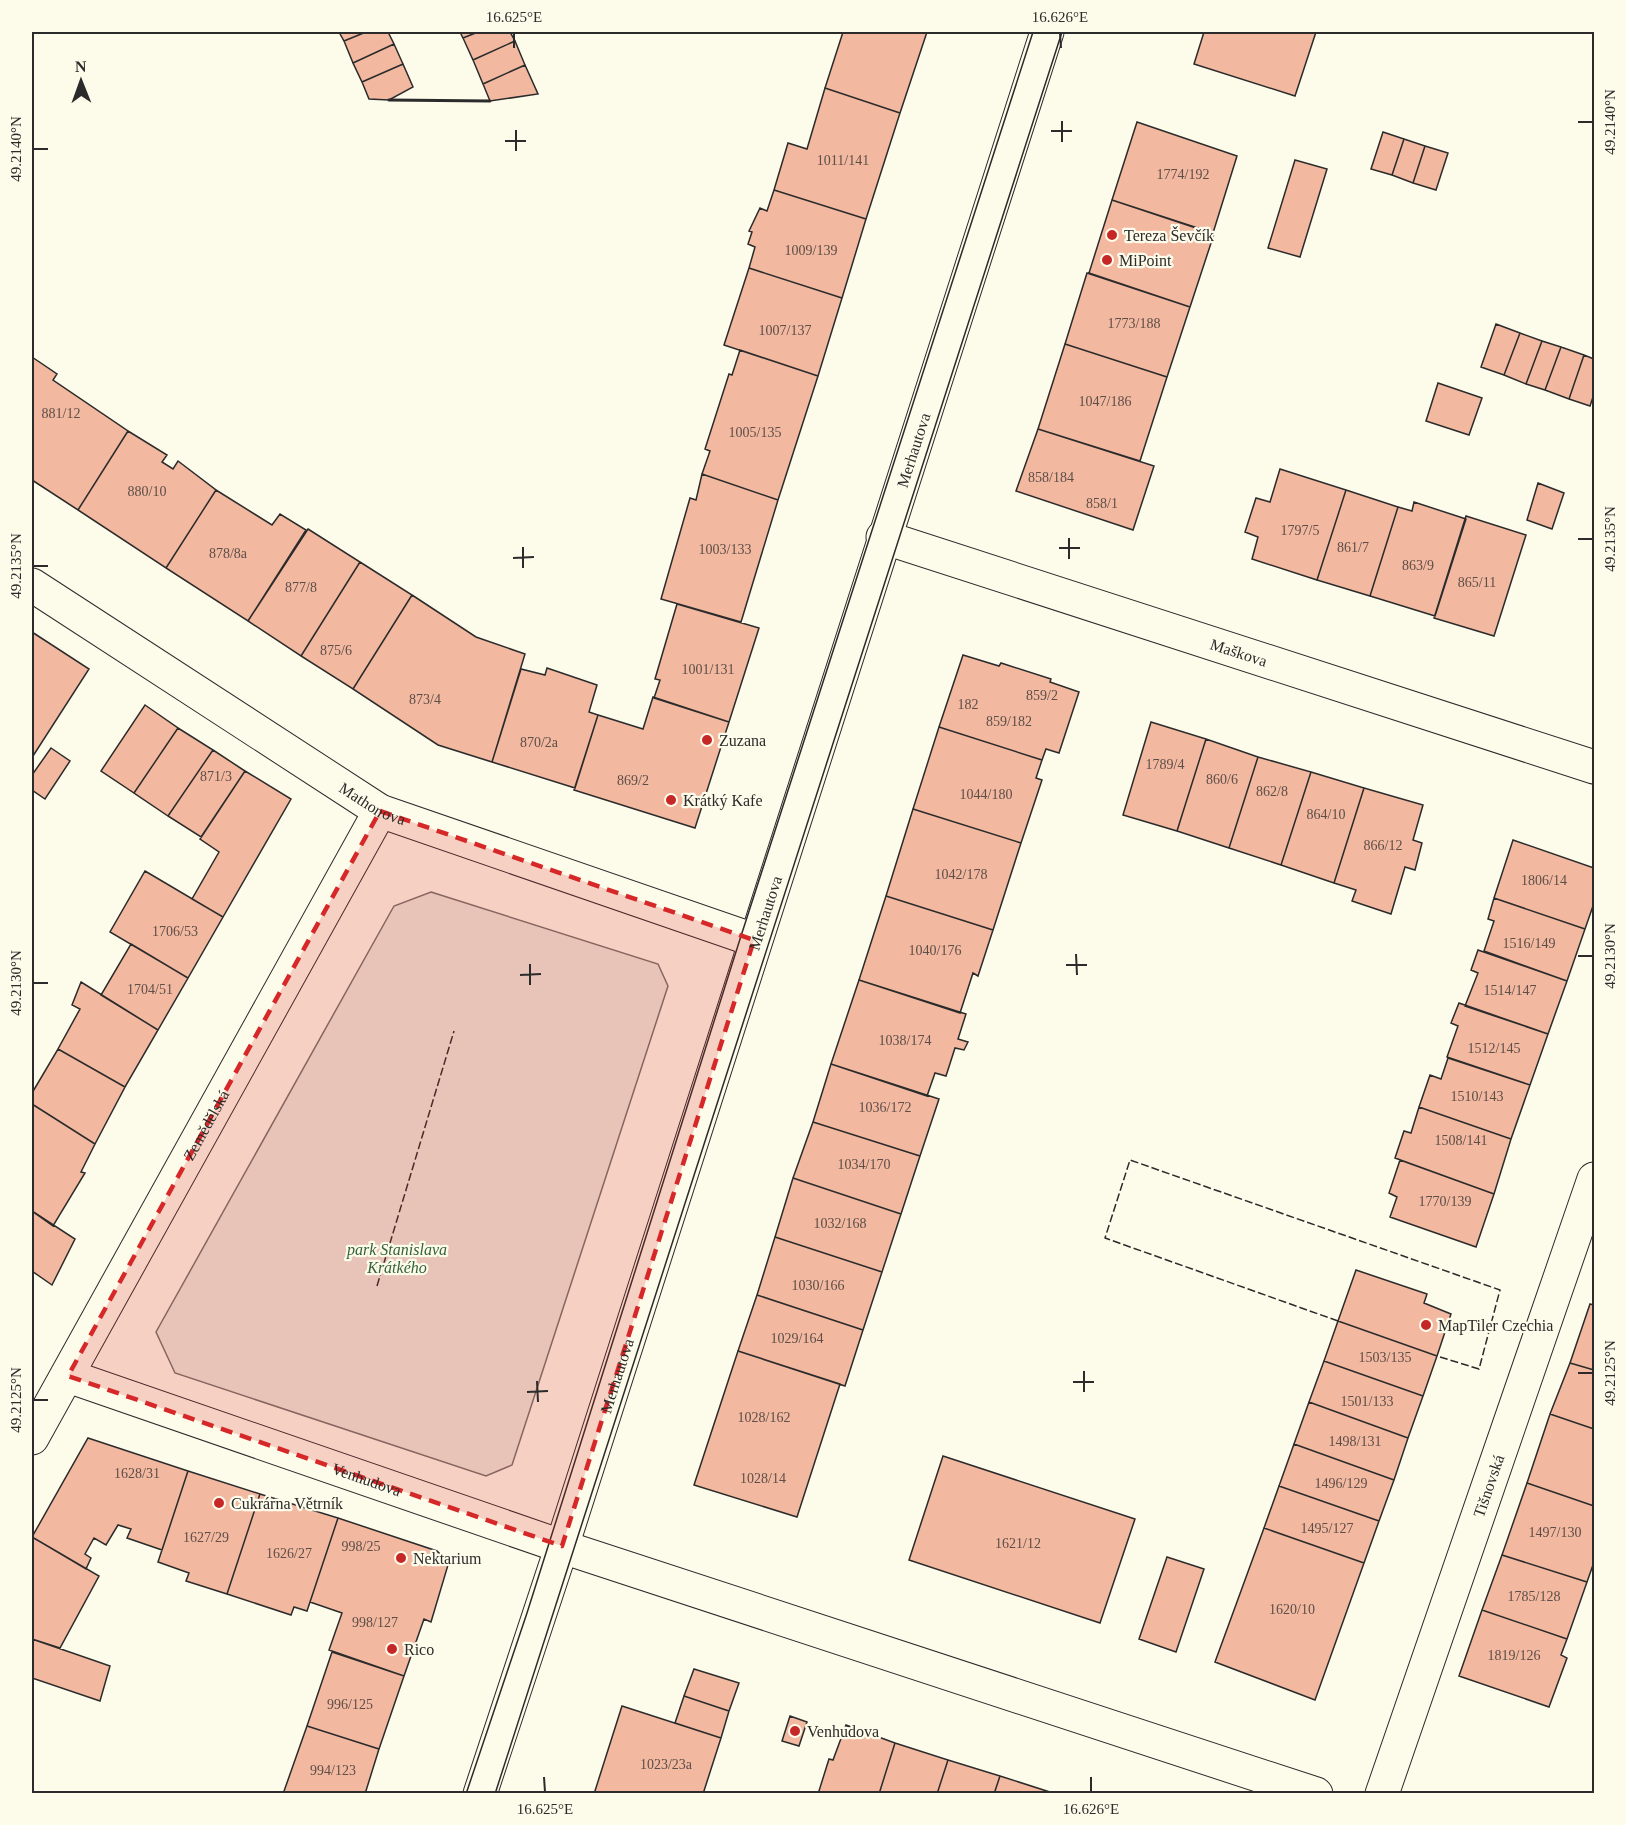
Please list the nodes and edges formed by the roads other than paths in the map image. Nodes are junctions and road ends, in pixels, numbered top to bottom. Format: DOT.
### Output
graph roads {
  1 [pos="1047,32"];
  2 [pos="883,537"];
  3 [pos="32,585"];
  4 [pos="1594,767"];
  5 [pos="380,811"];
  6 [pos="754,940"];
  7 [pos="1594,1179"];
  8 [pos="68,1376"];
  9 [pos="32,1438"];
  10 [pos="562,1546"];
  11 [pos="480,1794"];
  12 [pos="1316,1794"];
  13 [pos="1382,1794"];
  1 -- 2 [label="street, Merhautova"];
  2 -- 4 [label="street, Maškova"];
  2 -- 6 [label="street, Merhautova"];
  3 -- 5 [label="street, Mathonova"];
  5 -- 6 [label="street, Mathonova"];
  5 -- 8 [label="street, Zemědělská"];
  6 -- 10 [label="street, Merhautova"];
  7 -- 13 [label="street, Tišnovská"];
  8 -- 9 [label="street, Zemědělská"];
  8 -- 10 [label="street, Venhudova"];
  10 -- 11 [label="street, Merhautova"];
  10 -- 12 [label="street, Venhudova"];
}
